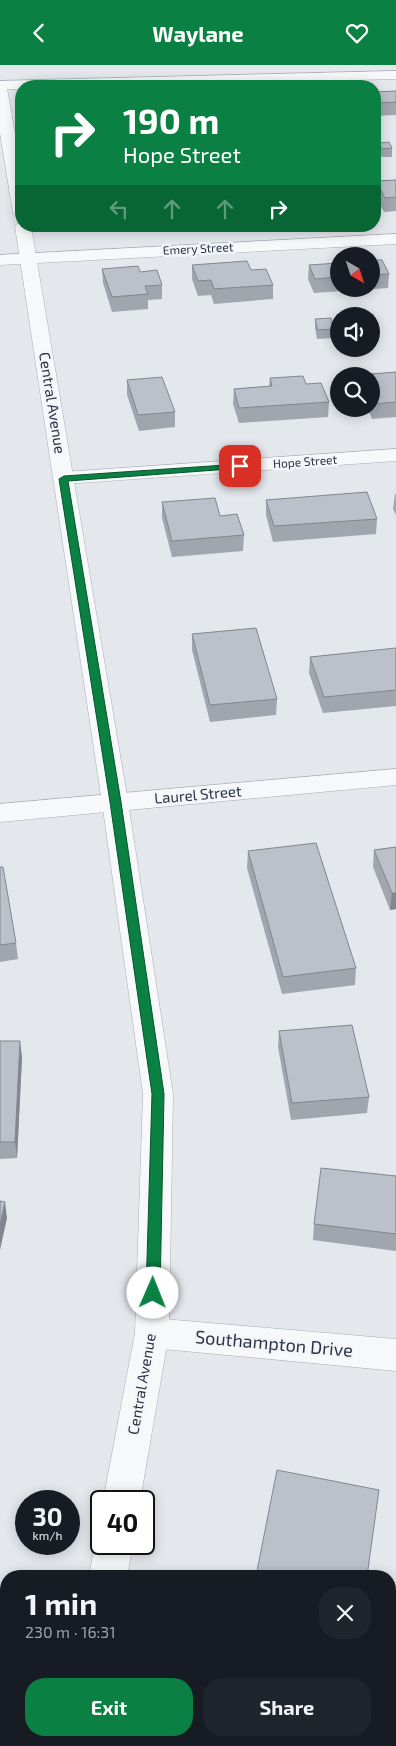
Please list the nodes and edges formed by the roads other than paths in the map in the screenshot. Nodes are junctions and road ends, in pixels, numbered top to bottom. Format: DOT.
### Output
graph roads {
  1 [pos="396,75"];
  2 [pos="231,80"];
  3 [pos="0,87"];
  4 [pos="15,87"];
  5 [pos="15,177"];
  6 [pos="25,232"];
  7 [pos="396,239"];
  8 [pos="29,259"];
  9 [pos="0,260"];
  10 [pos="396,455"];
  11 [pos="64,479"];
  12 [pos="396,777"];
  13 [pos="115,802"];
  14 [pos="0,813"];
  15 [pos="152,1333"];
  16 [pos="396,1355"];
  17 [pos="124,1490"];
  18 [pos="112,1555"];
  19 [pos="109,1570"];
  1 -- 2 [label="street"];
  3 -- 4 [label="street"];
  3 -- 5 [label="street"];
  6 -- 8 [label="street, Central Avenue"];
  7 -- 8 [label="street, Emery Street"];
  8 -- 9 [label="street, Emery Street"];
  8 -- 11 [label="street, Central Avenue"];
  10 -- 11 [label="street, Hope Street"];
  11 -- 13 [label="street, Central Avenue"];
  12 -- 13 [label="street, Laurel Street"];
  13 -- 14 [label="street, Laurel Street"];
  13 -- 15 [label="street, Central Avenue"];
  15 -- 16 [label="street, Southampton Drive"];
  15 -- 17 [label="street, Central Avenue"];
  18 -- 19 [label="street"];
}
